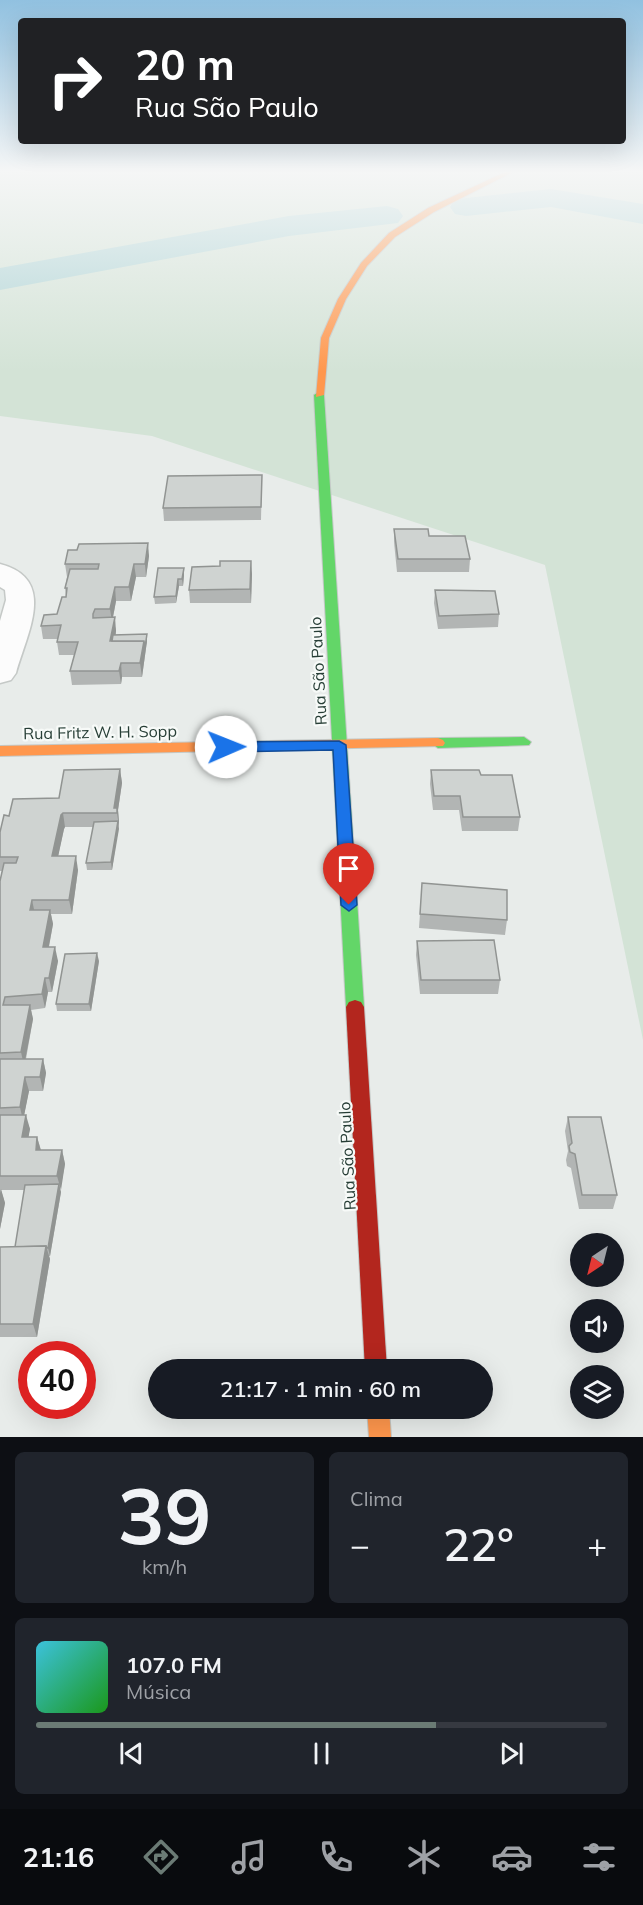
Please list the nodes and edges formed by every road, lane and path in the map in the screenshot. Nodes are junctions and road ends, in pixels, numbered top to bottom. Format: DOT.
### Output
graph roads {
  1 [pos="389,238"];
  2 [pos="0,573"];
  3 [pos="0,674"];
  4 [pos="524,742"];
  5 [pos="339,745"];
  6 [pos="0,751"];
  7 [pos="375,1359"];
  8 [pos="379,1419"];
  9 [pos="380,1437"];
  1 -- 5 [label="main road, Rua São Paulo"];
  2 -- 3 [label="street"];
  4 -- 5 [label="main road, Rua Fritz W. H. Sopp"];
  5 -- 6 [label="main road, Rua Fritz W. H. Sopp"];
  5 -- 7 [label="main road, Rua São Paulo"];
  8 -- 9 [label="main road"];
}
